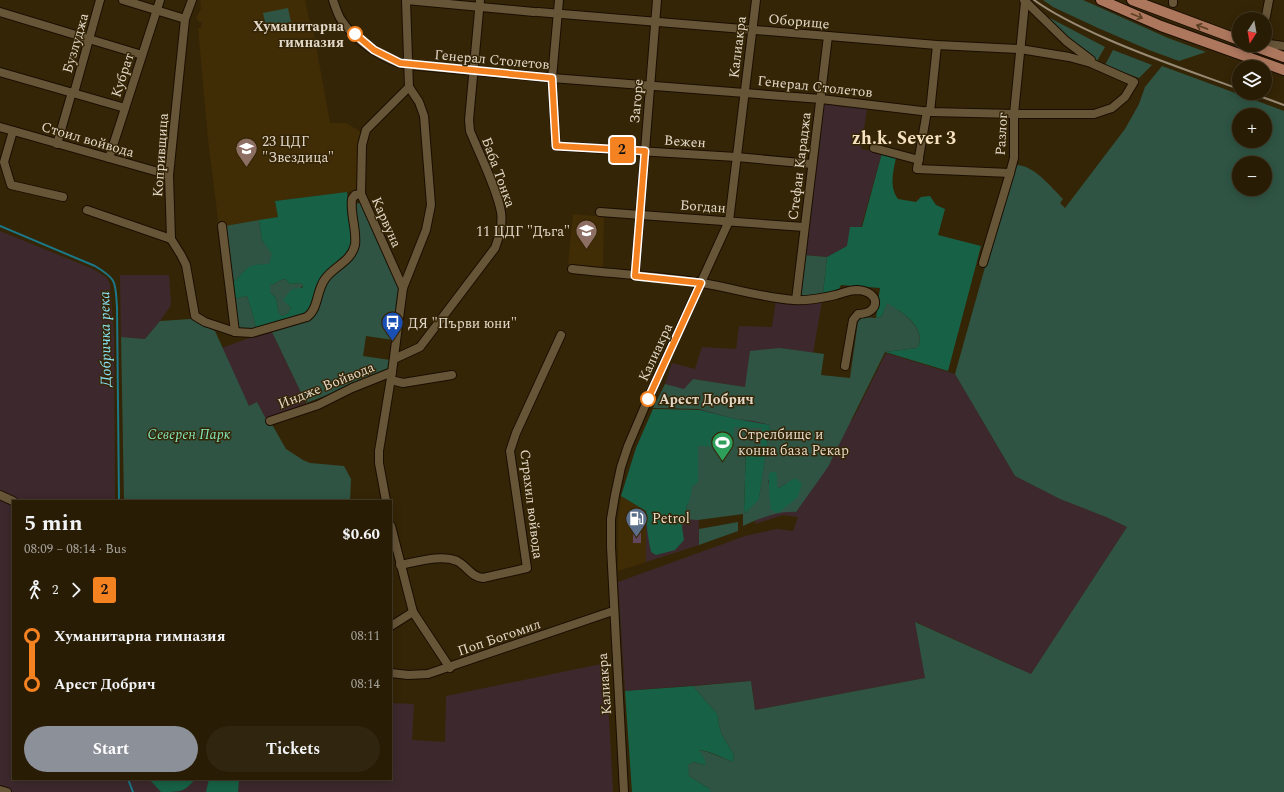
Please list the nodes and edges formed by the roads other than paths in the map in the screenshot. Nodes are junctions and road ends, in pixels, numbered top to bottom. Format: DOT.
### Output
graph roads {
  1 [pos="100,0"];
  2 [pos="123,0"];
  3 [pos="160,0"];
  4 [pos="192,0"];
  5 [pos="333,0"];
  6 [pos="406,0"];
  7 [pos="559,0"];
  8 [pos="657,0"];
  9 [pos="756,0"];
  10 [pos="1101,0"];
  11 [pos="1132,0"];
  12 [pos="1269,0"];
  13 [pos="1025,1"];
  14 [pos="480,3"];
  15 [pos="156,10"];
  16 [pos="0,12"];
  17 [pos="1267,12"];
  18 [pos="558,14"];
  19 [pos="186,19"];
  20 [pos="655,22"];
  21 [pos="752,30"];
  22 [pos="828,36"];
  23 [pos="1232,37"];
  24 [pos="89,39"];
  25 [pos="1272,44"];
  26 [pos="937,45"];
  27 [pos="1284,46"];
  28 [pos="1020,49"];
  29 [pos="1272,52"];
  30 [pos="142,55"];
  31 [pos="1284,57"];
  32 [pos="408,65"];
  33 [pos="1101,67"];
  34 [pos="474,70"];
  35 [pos="1284,70"];
  36 [pos="0,72"];
  37 [pos="552,78"];
  38 [pos="1134,82"];
  39 [pos="650,85"];
  40 [pos="409,87"];
  41 [pos="744,92"];
  42 [pos="73,93"];
  43 [pos="821,99"];
  44 [pos="125,108"];
  45 [pos="929,111"];
  46 [pos="1014,114"];
  47 [pos="0,127"];
  48 [pos="13,131"];
  49 [pos="57,144"];
  50 [pos="874,148"];
  51 [pos="645,151"];
  52 [pos="109,158"];
  53 [pos="736,158"];
  54 [pos="920,160"];
  55 [pos="812,164"];
  56 [pos="1010,174"];
  57 [pos="169,175"];
  58 [pos="361,194"];
  59 [pos="63,197"];
  60 [pos="87,210"];
  61 [pos="600,212"];
  62 [pos="640,214"];
  63 [pos="729,221"];
  64 [pos="222,226"];
  65 [pos="804,227"];
  66 [pos="171,239"];
  67 [pos="983,263"];
  68 [pos="572,269"];
  69 [pos="635,276"];
  70 [pos="701,283"];
  71 [pos="403,288"];
  72 [pos="796,300"];
  73 [pos="235,332"];
  74 [pos="561,335"];
  75 [pos="394,359"];
  76 [pos="846,366"];
  77 [pos="452,374"];
  78 [pos="392,376"];
  79 [pos="270,421"];
  80 [pos="0,495"];
  81 [pos="12,500"];
  82 [pos="386,500"];
  83 [pos="392,530"];
  84 [pos="400,565"];
  85 [pos="613,611"];
  86 [pos="413,612"];
  87 [pos="392,625"];
  88 [pos="450,668"];
  89 [pos="392,673"];
  90 [pos="0,790"];
  91 [pos="7,792"];
  92 [pos="624,792"];
  1 -- 24 [label="street, Бузлуджа"];
  2 -- 15 [label="street"];
  3 -- 15 [label="street, Кубрат"];
  4 -- 19 [label="street, Копривщица"];
  5 -- 32 [label="street, Генерал Столетов"];
  6 -- 14 [label="street, Оборище"];
  6 -- 32 [label="street"];
  7 -- 18 [label="street"];
  8 -- 20 [label="street, Загоре"];
  9 -- 21 [label="street, Калиакра"];
  10 -- 35 [label="main road, one-way"];
  23 -- 11 [label="main road, one-way"];
  12 -- 17 [label="street"];
  13 -- 28 [label="street, Разлог"];
  13 -- 33 [label="street, Разлог"];
  14 -- 18 [label="street, Оборище"];
  14 -- 34 [label="street, Баба Тонка"];
  15 -- 19 [label="street"];
  15 -- 30 [label="street, Кубрат"];
  16 -- 24 [label="street"];
  18 -- 20 [label="street, Оборище"];
  18 -- 37 [label="street"];
  19 -- 57 [label="street, Копривщица"];
  20 -- 21 [label="street, Оборище"];
  20 -- 39 [label="street, Загоре"];
  21 -- 22 [label="street, Оборище"];
  21 -- 41 [label="street, Калиакра"];
  22 -- 26 [label="street, Оборище"];
  22 -- 43 [label="street, Стефан Караджа"];
  24 -- 30 [label="street"];
  24 -- 42 [label="street, Бузлуджа"];
  25 -- 27 [label="street"];
  26 -- 28 [label="street, Оборище"];
  26 -- 45 [label="street"];
  28 -- 33 [label="street, Оборище"];
  28 -- 46 [label="street, Разлог"];
  29 -- 31 [label="main road"];
  30 -- 44 [label="street, Кубрат"];
  32 -- 34 [label="street, Генерал Столетов"];
  32 -- 40 [label="street"];
  33 -- 38 [label="street, Оборище"];
  34 -- 37 [label="street, Генерал Столетов"];
  34 -- 75 [label="street, Баба Тонка"];
  36 -- 42 [label="street"];
  37 -- 39 [label="street, Генерал Столетов"];
  37 -- 51 [label="street, Вежен"];
  38 -- 46 [label="street, Генерал Столетов"];
  39 -- 41 [label="street, Генерал Столетов"];
  39 -- 51 [label="street, Загоре"];
  40 -- 58 [label="street, Карвуна"];
  40 -- 71 [label="street"];
  41 -- 43 [label="street, Генерал Столетов"];
  41 -- 53 [label="street, Калиакра"];
  42 -- 44 [label="street"];
  42 -- 49 [label="street, Бузлуджа"];
  43 -- 45 [label="street, Генерал Столетов"];
  43 -- 55 [label="street, Стефан Караджа"];
  44 -- 52 [label="street, Кубрат"];
  45 -- 46 [label="street, Генерал Столетов"];
  45 -- 54 [label="street"];
  46 -- 56 [label="street, Разлог"];
  47 -- 48 [label="street, Стоил войвода"];
  48 -- 49 [label="street, Стоил войвода"];
  48 -- 59 [label="street"];
  49 -- 52 [label="street, Стоил войвода"];
  50 -- 54 [label="street"];
  51 -- 53 [label="street, Вежен"];
  51 -- 62 [label="street, Загоре"];
  52 -- 57 [label="street, Стоил войвода"];
  53 -- 55 [label="street, Вежен"];
  53 -- 63 [label="street, Калиакра"];
  54 -- 56 [label="street"];
  55 -- 65 [label="street, Стефан Караджа"];
  56 -- 67 [label="street, Разлог"];
  57 -- 66 [label="street, Копривщица"];
  58 -- 71 [label="street, Карвуна"];
  58 -- 73 [label="street, Копривщица"];
  60 -- 66 [label="street"];
  61 -- 62 [label="street, Богдан"];
  62 -- 63 [label="street, Богдан"];
  62 -- 69 [label="street, Загоре"];
  63 -- 65 [label="street, Богдан"];
  63 -- 70 [label="street, Калиакра"];
  64 -- 73 [label="street"];
  65 -- 72 [label="street, Стефан Караджа"];
  66 -- 73 [label="street, Копривщица"];
  68 -- 69 [label="street"];
  69 -- 70 [label="street"];
  70 -- 72 [label="street"];
  70 -- 85 [label="street, Калиакра"];
  71 -- 75 [label="street"];
  72 -- 76 [label="street"];
  74 -- 84 [label="street, Страхил войвода"];
  75 -- 78 [label="street"];
  77 -- 78 [label="street, Индже Войвода"];
  78 -- 79 [label="street, Индже Войвода"];
  78 -- 82 [label="street"];
  80 -- 81 [label="street"];
  83 -- 84 [label="street"];
  84 -- 86 [label="street"];
  85 -- 88 [label="street, Поп Богомил"];
  85 -- 92 [label="street, Калиакра"];
  86 -- 87 [label="street"];
  86 -- 88 [label="street"];
  88 -- 89 [label="street, Поп Богомил"];
  90 -- 91 [label="street"];
}
